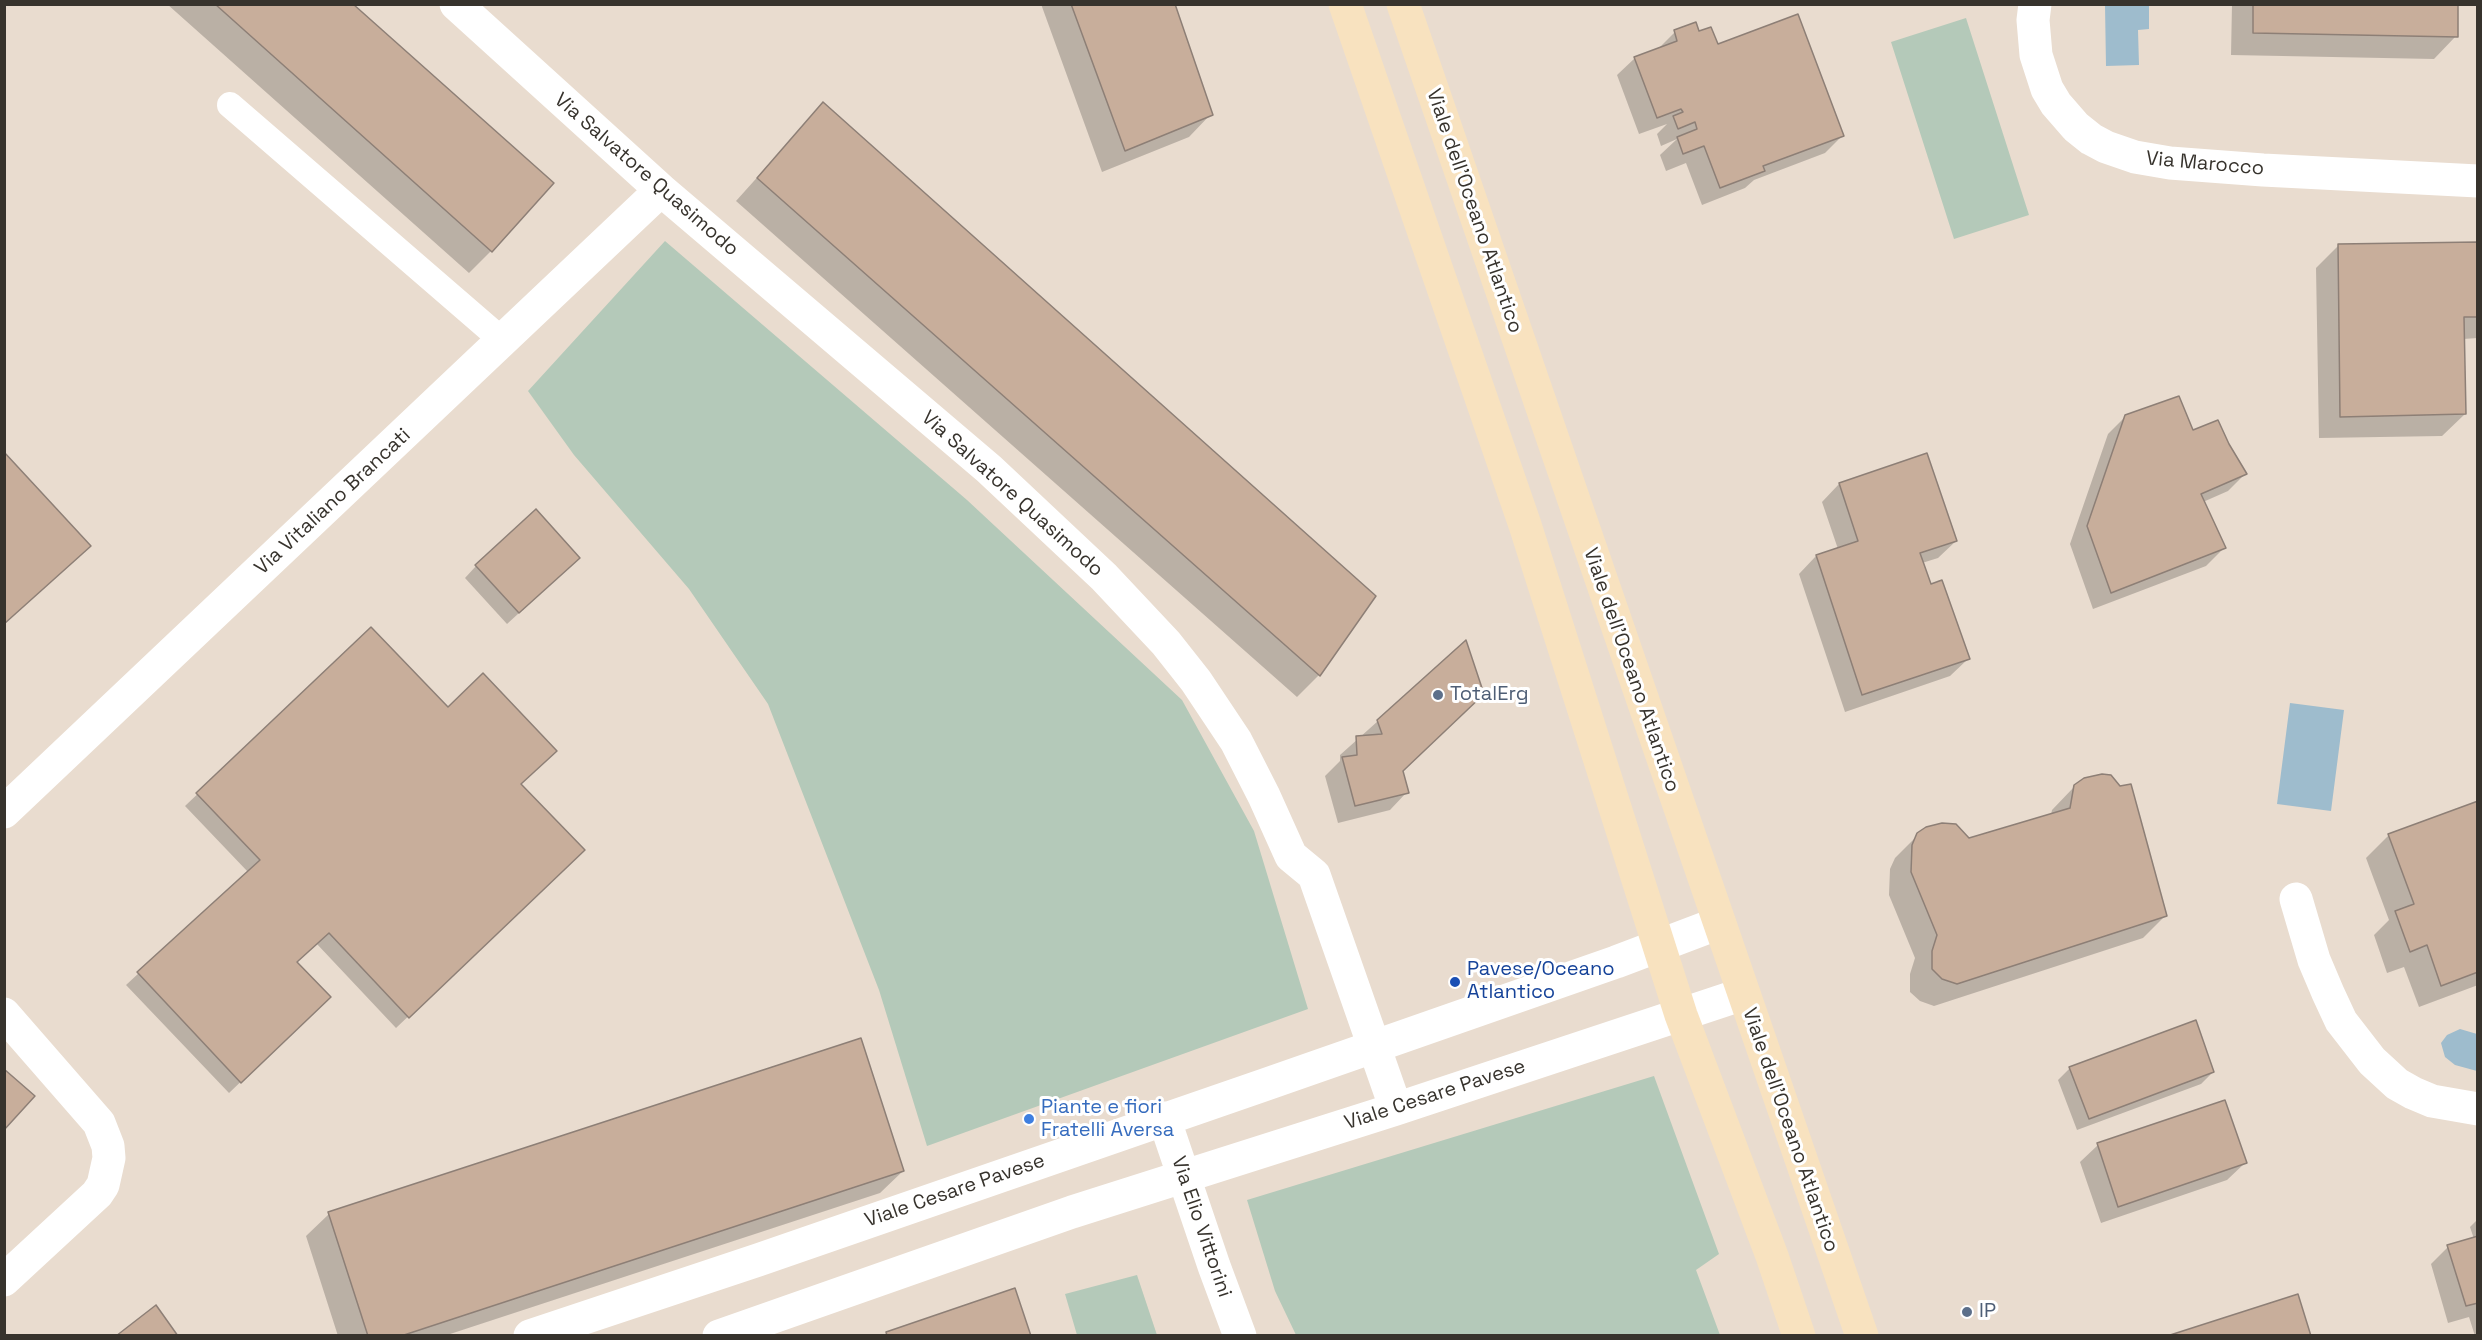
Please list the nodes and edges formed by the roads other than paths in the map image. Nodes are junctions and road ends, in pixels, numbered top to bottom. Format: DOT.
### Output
graph roads {
  1 [pos="1345,4"];
  2 [pos="1403,4"];
  3 [pos="2035,4"];
  4 [pos="459,6"];
  5 [pos="230,105"];
  6 [pos="2478,181"];
  7 [pos="661,190"];
  8 [pos="503,341"];
  9 [pos="4,812"];
  10 [pos="2296,899"];
  11 [pos="1719,923"];
  12 [pos="1659,946"];
  13 [pos="1743,994"];
  14 [pos="4,1014"];
  15 [pos="1681,1014"];
  16 [pos="1374,1046"];
  17 [pos="1396,1109"];
  18 [pos="2478,1109"];
  19 [pos="1164,1118"];
  20 [pos="1184,1175"];
  21 [pos="4,1280"];
  22 [pos="530,1335"];
  23 [pos="719,1335"];
  24 [pos="1240,1335"];
  25 [pos="1799,1335"];
  26 [pos="1862,1335"];
  1 -- 12 [label="main road"];
  2 -- 11 [label="main road, Viale dell'Oceano Atlantico"];
  3 -- 6 [label="street, Via Marocco"];
  4 -- 7 [label="street, Via Salvatore Quasimodo"];
  5 -- 8 [label="lane"];
  7 -- 8 [label="street, Via Vitaliano Brancati"];
  7 -- 16 [label="street, Via Salvatore Quasimodo"];
  8 -- 9 [label="street, Via Vitaliano Brancati"];
  10 -- 18 [label="street"];
  11 -- 12 [label="street, Viale Cesare Pavese"];
  11 -- 13 [label="main road, Viale dell'Oceano Atlantico"];
  12 -- 15 [label="main road"];
  12 -- 16 [label="street, Viale Cesare Pavese"];
  13 -- 15 [label="street, Viale Cesare Pavese"];
  13 -- 26 [label="main road, Viale dell'Oceano Atlantico"];
  14 -- 21 [label="street"];
  15 -- 17 [label="street, Viale Cesare Pavese"];
  15 -- 25 [label="main road"];
  16 -- 17 [label="street, Via Salvatore Quasimodo"];
  16 -- 19 [label="street, Viale Cesare Pavese"];
  17 -- 20 [label="street, Viale Cesare Pavese"];
  19 -- 20 [label="street, Via Elio Vittorini"];
  19 -- 22 [label="street, Viale Cesare Pavese"];
  20 -- 23 [label="street, Viale Cesare Pavese"];
  20 -- 24 [label="street, Via Elio Vittorini"];
}
